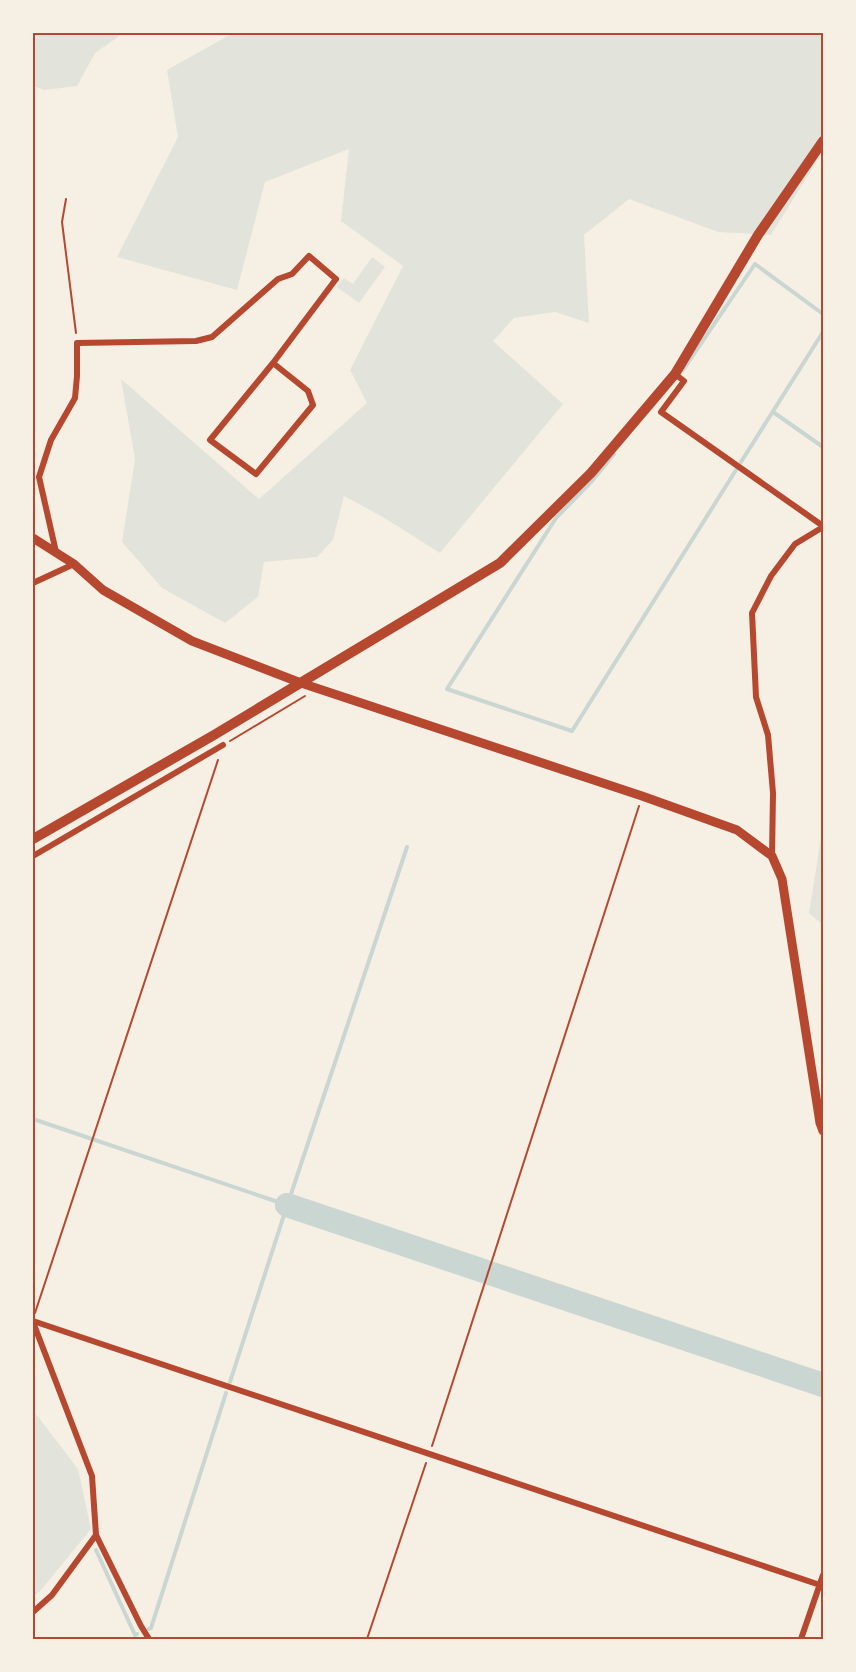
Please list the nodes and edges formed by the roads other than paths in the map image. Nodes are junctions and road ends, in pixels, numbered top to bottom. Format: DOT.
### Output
graph roads {
  1 [pos="823,141"];
  2 [pos="273,363"];
  3 [pos="675,374"];
  4 [pos="823,526"];
  5 [pos="33,538"];
  6 [pos="56,552"];
  7 [pos="74,564"];
  8 [pos="33,583"];
  9 [pos="301,683"];
  10 [pos="223,745"];
  11 [pos="33,839"];
  12 [pos="33,856"];
  13 [pos="772,856"];
  14 [pos="823,1131"];
  15 [pos="33,1321"];
  16 [pos="96,1535"];
  17 [pos="823,1575"];
  18 [pos="821,1586"];
  19 [pos="33,1612"];
  20 [pos="149,1639"];
  21 [pos="801,1639"];
  1 -- 3 [label="main road"];
  2 -- 2 [label="street"];
  2 -- 6 [label="street"];
  3 -- 4 [label="street"];
  3 -- 9 [label="main road"];
  4 -- 13 [label="street"];
  5 -- 6 [label="street"];
  6 -- 7 [label="street"];
  7 -- 8 [label="street"];
  7 -- 9 [label="street"];
  9 -- 11 [label="main road"];
  9 -- 13 [label="street"];
  10 -- 12 [label="street"];
  13 -- 14 [label="street"];
  15 -- 16 [label="street"];
  15 -- 18 [label="street"];
  16 -- 19 [label="street"];
  16 -- 20 [label="street"];
  17 -- 18 [label="street"];
  18 -- 21 [label="street"];
}
